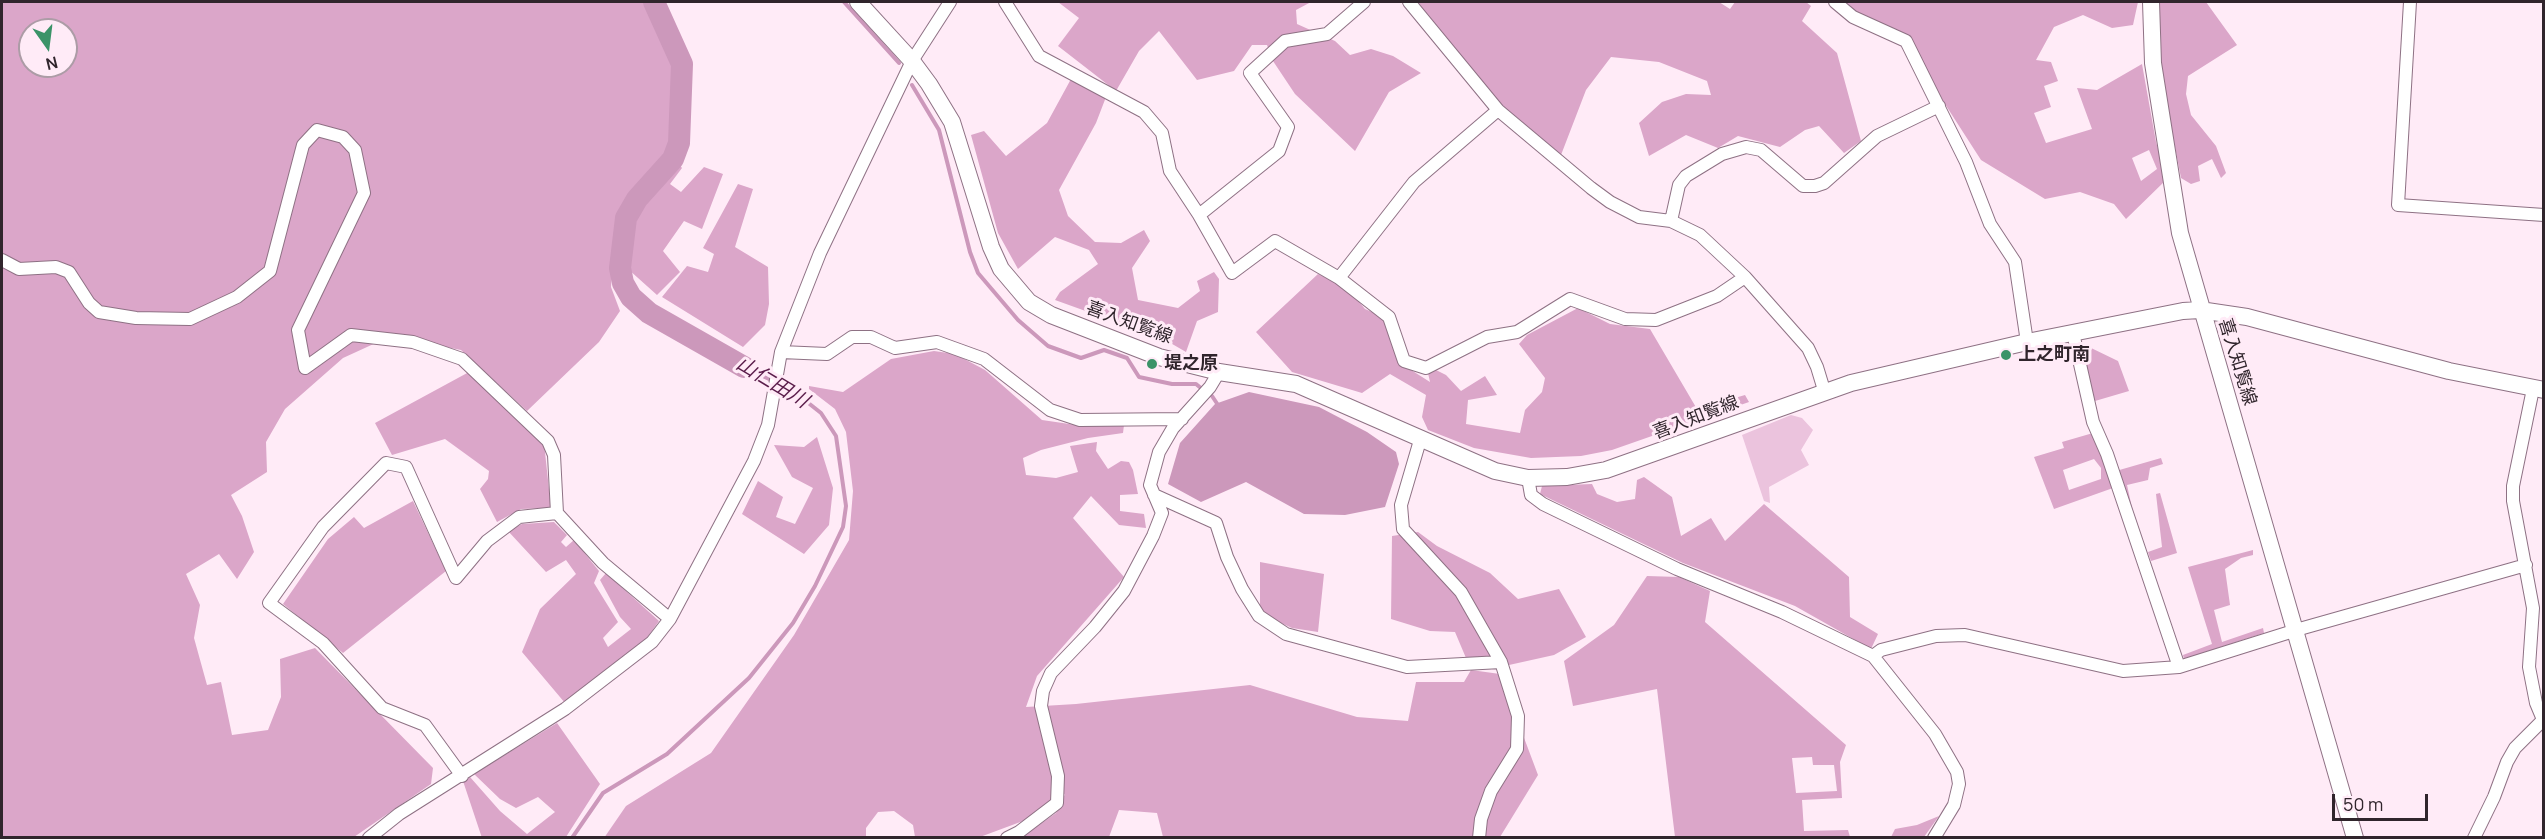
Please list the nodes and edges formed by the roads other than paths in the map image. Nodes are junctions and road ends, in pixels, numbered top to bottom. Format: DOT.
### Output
graph roads {
  1 [pos="858,2"];
  2 [pos="950,2"];
  3 [pos="1005,2"];
  4 [pos="1364,2"];
  5 [pos="1409,2"];
  6 [pos="1835,2"];
  7 [pos="2151,2"];
  8 [pos="2410,2"];
  9 [pos="912,61"];
  10 [pos="1939,106"];
  11 [pos="1498,110"];
  12 [pos="1200,215"];
  13 [pos="2544,215"];
  14 [pos="1671,221"];
  15 [pos="2,260"];
  16 [pos="1745,277"];
  17 [pos="1339,278"];
  18 [pos="2200,310"];
  19 [pos="2073,333"];
  20 [pos="2026,342"];
  21 [pos="782,352"];
  22 [pos="1219,372"];
  23 [pos="1824,390"];
  24 [pos="2538,390"];
  25 [pos="1182,419"];
  26 [pos="1421,437"];
  27 [pos="1528,478"];
  28 [pos="1154,495"];
  29 [pos="557,513"];
  30 [pos="2526,565"];
  31 [pos="670,619"];
  32 [pos="2295,630"];
  33 [pos="1873,656"];
  34 [pos="1501,662"];
  35 [pos="2179,667"];
  36 [pos="2543,721"];
  37 [pos="462,776"];
  38 [pos="369,837"];
  39 [pos="1007,837"];
  40 [pos="1479,837"];
  41 [pos="1934,837"];
  42 [pos="2355,837"];
  43 [pos="2474,837"];
  1 -- 9 [label="main road, 喜入知覧線"];
  2 -- 9 [label="street"];
  3 -- 12 [label="street"];
  4 -- 12 [label="street"];
  5 -- 11 [label="street"];
  6 -- 10 [label="street"];
  7 -- 18 [label="main road"];
  8 -- 13 [label="street"];
  9 -- 21 [label="street"];
  9 -- 22 [label="main road, 喜入知覧線"];
  10 -- 14 [label="street"];
  10 -- 20 [label="street"];
  11 -- 14 [label="street"];
  11 -- 17 [label="street"];
  12 -- 17 [label="street"];
  14 -- 16 [label="street"];
  15 -- 29 [label="street"];
  16 -- 17 [label="street"];
  16 -- 23 [label="street"];
  18 -- 19 [label="main road, 喜入知覧線"];
  18 -- 24 [label="main road"];
  18 -- 32 [label="main road, 喜入知覧線"];
  19 -- 20 [label="main road, 喜入知覧線"];
  19 -- 35 [label="street"];
  20 -- 23 [label="main road, 喜入知覧線"];
  21 -- 25 [label="street"];
  21 -- 31 [label="street"];
  22 -- 25 [label="street"];
  22 -- 26 [label="main road, 喜入知覧線"];
  23 -- 27 [label="main road, 喜入知覧線"];
  24 -- 30 [label="street"];
  25 -- 28 [label="street"];
  26 -- 27 [label="main road, 喜入知覧線"];
  26 -- 34 [label="street"];
  27 -- 33 [label="street"];
  28 -- 34 [label="street"];
  28 -- 39 [label="street"];
  29 -- 31 [label="street"];
  29 -- 37 [label="street"];
  30 -- 32 [label="street"];
  30 -- 36 [label="street"];
  31 -- 37 [label="street"];
  32 -- 35 [label="street"];
  32 -- 42 [label="main road, 喜入知覧線"];
  33 -- 35 [label="street"];
  33 -- 41 [label="street"];
  34 -- 40 [label="street"];
  36 -- 43 [label="street"];
  37 -- 38 [label="street"];
}
